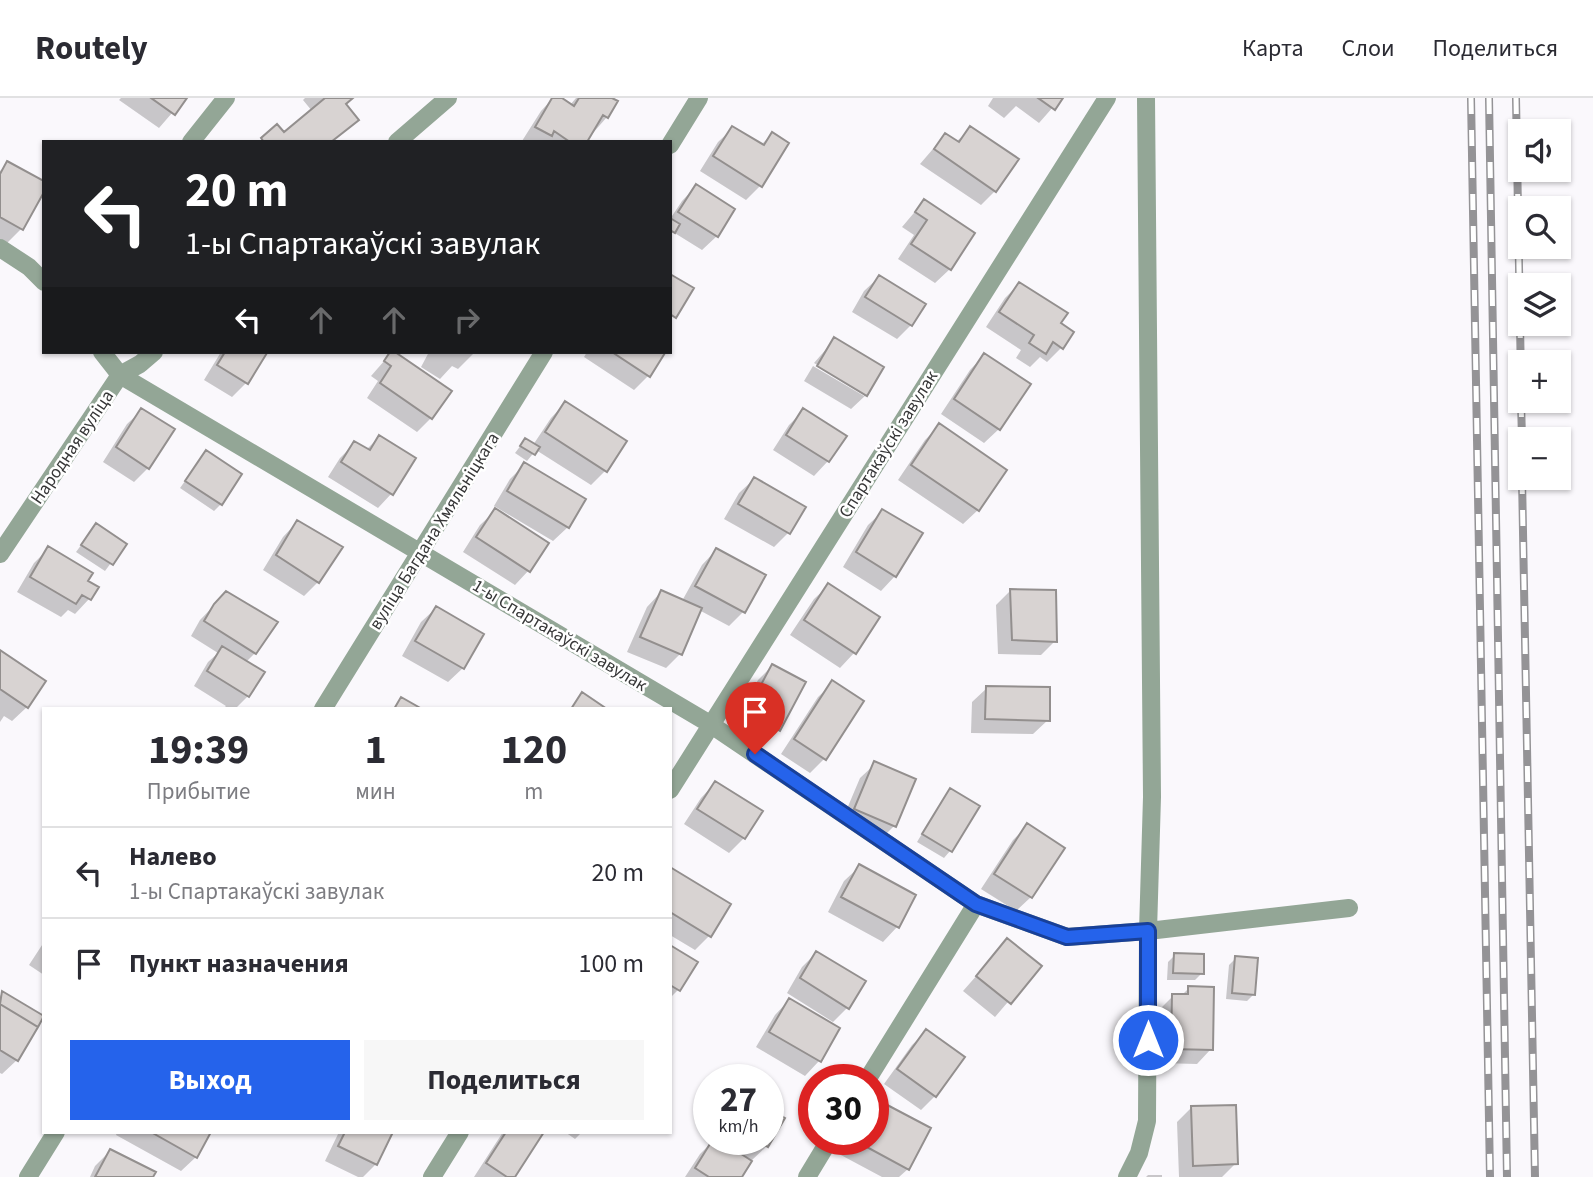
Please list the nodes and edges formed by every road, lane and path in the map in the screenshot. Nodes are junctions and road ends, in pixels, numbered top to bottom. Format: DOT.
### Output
graph roads {
  1 [pos="226,98"];
  2 [pos="448,98"];
  3 [pos="699,98"];
  4 [pos="1107,98"];
  5 [pos="1146,98"];
  6 [pos="193,140"];
  7 [pos="399,140"];
  8 [pos="672,142"];
  9 [pos="0,248"];
  10 [pos="42,280"];
  11 [pos="104,354"];
  12 [pos="152,354"];
  13 [pos="543,354"];
  14 [pos="120,375"];
  15 [pos="422,552"];
  16 [pos="0,554"];
  17 [pos="324,707"];
  18 [pos="710,724"];
  19 [pos="672,787"];
  20 [pos="976,904"];
  21 [pos="1349,908"];
  22 [pos="1148,931"];
  23 [pos="877,1064"];
  24 [pos="55,1134"];
  25 [pos="459,1134"];
  26 [pos="820,1155"];
  27 [pos="28,1177"];
  28 [pos="432,1177"];
  29 [pos="807,1177"];
  30 [pos="1127,1177"];
  1 -- 6 [label="street"];
  2 -- 7 [label="street"];
  3 -- 8 [label="street"];
  4 -- 18 [label="street, Спартакаўскі завулак"];
  5 -- 22 [label="street"];
  9 -- 10 [label="street"];
  11 -- 14 [label="street, 1-ы Спартакаўскі завулак"];
  12 -- 14 [label="street, Народная вуліца"];
  13 -- 15 [label="street, вуліца Багдана Хмяльніцкага"];
  14 -- 15 [label="street, 1-ы Спартакаўскі завулак"];
  14 -- 16 [label="street, Народная вуліца"];
  15 -- 17 [label="street, вуліца Багдана Хмяльніцкага"];
  15 -- 18 [label="street, 1-ы Спартакаўскі завулак"];
  18 -- 19 [label="street, Спартакаўскі завулак"];
  18 -- 20 [label="street, 1-ы Спартакаўскі завулак"];
  20 -- 22 [label="street, 1-ы Спартакаўскі завулак"];
  20 -- 23 [label="street"];
  21 -- 22 [label="street, 1-ы Спартакаўскі завулак"];
  22 -- 30 [label="street"];
  24 -- 27 [label="street"];
  25 -- 28 [label="street"];
  26 -- 29 [label="street"];
}
